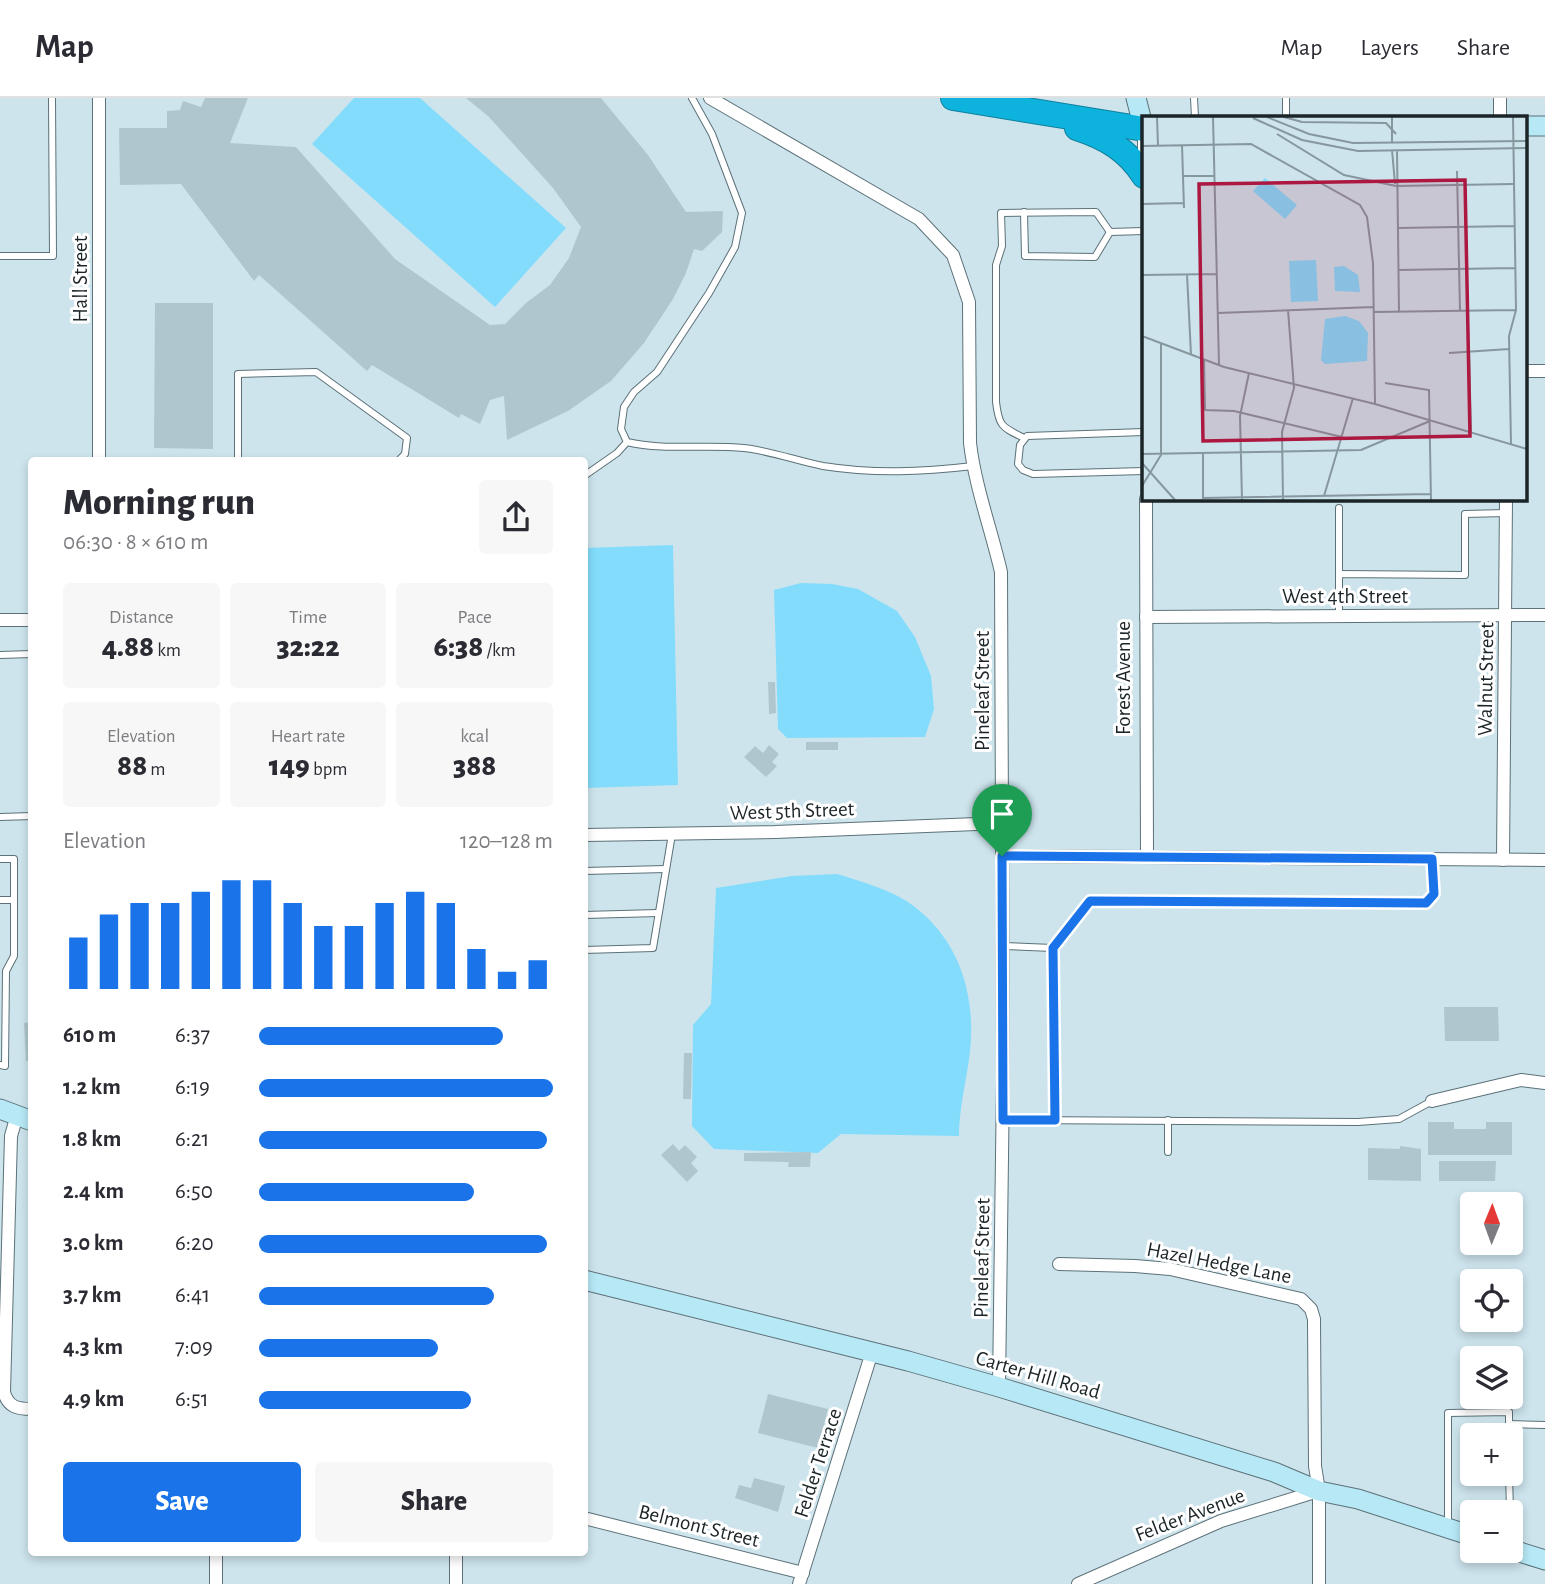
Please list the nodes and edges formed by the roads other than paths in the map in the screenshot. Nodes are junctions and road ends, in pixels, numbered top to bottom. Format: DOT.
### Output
graph roads {
  1 [pos="52,98"];
  2 [pos="99,98"];
  3 [pos="692,98"];
  4 [pos="710,98"];
  5 [pos="953,98"];
  6 [pos="1136,98"];
  7 [pos="1150,98"];
  8 [pos="1194,98"];
  9 [pos="1286,98"];
  10 [pos="1500,98"];
  11 [pos="1030,111"];
  12 [pos="1146,116"];
  13 [pos="1195,116"];
  14 [pos="1286,116"];
  15 [pos="1500,116"];
  16 [pos="1142,120"];
  17 [pos="1142,128"];
  18 [pos="1142,174"];
  19 [pos="1024,212"];
  20 [pos="1142,231"];
  21 [pos="1110,232"];
  22 [pos="0,256"];
  23 [pos="1142,432"];
  24 [pos="1024,438"];
  25 [pos="627,442"];
  26 [pos="99,457"];
  27 [pos="238,457"];
  28 [pos="402,457"];
  29 [pos="973,466"];
  30 [pos="1142,471"];
  31 [pos="588,473"];
  32 [pos="1146,500"];
  33 [pos="1506,500"];
  34 [pos="1339,508"];
  35 [pos="1506,513"];
  36 [pos="1339,574"];
  37 [pos="1506,615"];
  38 [pos="1545,615"];
  39 [pos="1339,616"];
  40 [pos="1146,617"];
  41 [pos="0,620"];
  42 [pos="28,620"];
  43 [pos="0,654"];
  44 [pos="28,654"];
  45 [pos="28,816"];
  46 [pos="0,817"];
  47 [pos="1002,823"];
  48 [pos="672,833"];
  49 [pos="588,835"];
  50 [pos="1002,856"];
  51 [pos="1147,857"];
  52 [pos="0,859"];
  53 [pos="1432,859"];
  54 [pos="1503,860"];
  55 [pos="1545,860"];
  56 [pos="666,869"];
  57 [pos="588,871"];
  58 [pos="0,900"];
  59 [pos="14,900"];
  60 [pos="658,913"];
  61 [pos="588,915"];
  62 [pos="1002,946"];
  63 [pos="1053,948"];
  64 [pos="588,950"];
  65 [pos="0,1065"];
  66 [pos="1545,1083"];
  67 [pos="1432,1101"];
  68 [pos="16,1115"];
  69 [pos="1003,1120"];
  70 [pos="1055,1120"];
  71 [pos="1168,1120"];
  72 [pos="1168,1152"];
  73 [pos="1059,1264"];
  74 [pos="588,1281"];
  75 [pos="872,1352"];
  76 [pos="999,1387"];
  77 [pos="28,1409"];
  78 [pos="1509,1423"];
  79 [pos="1523,1424"];
  80 [pos="1545,1424"];
  81 [pos="1319,1491"];
  82 [pos="588,1519"];
  83 [pos="1448,1528"];
  84 [pos="1460,1532"];
  85 [pos="1523,1553"];
  86 [pos="216,1556"];
  87 [pos="456,1556"];
  88 [pos="1545,1560"];
  89 [pos="801,1578"];
  90 [pos="216,1584"];
  91 [pos="456,1584"];
  92 [pos="1078,1584"];
  93 [pos="1319,1584"];
  1 -- 22 [label="lane"];
  2 -- 26 [label="street, Hall Street"];
  3 -- 25 [label="lane"];
  4 -- 29 [label="street, Pineleaf Street"];
  5 -- 11 [label="highway"];
  6 -- 16 [label="main road"];
  7 -- 12 [label="main road"];
  8 -- 13 [label="lane"];
  9 -- 14 [label="lane"];
  10 -- 15 [label="street"];
  11 -- 17 [label="highway"];
  11 -- 18 [label="highway"];
  19 -- 21 [label="lane"];
  19 -- 21 [label="lane"];
  19 -- 24 [label="lane"];
  20 -- 21 [label="lane"];
  23 -- 24 [label="lane"];
  24 -- 30 [label="lane"];
  25 -- 29 [label="lane"];
  25 -- 31 [label="lane"];
  27 -- 28 [label="lane"];
  29 -- 47 [label="street, Pineleaf Street"];
  32 -- 40 [label="street, Forest Avenue"];
  33 -- 35 [label="street, Walnut Street"];
  34 -- 36 [label="lane"];
  35 -- 36 [label="lane"];
  35 -- 37 [label="street, Walnut Street"];
  36 -- 39 [label="lane"];
  37 -- 38 [label="street, West 4th Street"];
  37 -- 39 [label="street, West 4th Street"];
  37 -- 54 [label="street, Walnut Street"];
  39 -- 40 [label="street, West 4th Street"];
  40 -- 51 [label="street, Forest Avenue"];
  41 -- 42 [label="street"];
  43 -- 44 [label="lane"];
  45 -- 46 [label="lane"];
  47 -- 48 [label="street, West 5th Street"];
  47 -- 50 [label="street, Pineleaf Street"];
  48 -- 49 [label="street, West 5th Street"];
  48 -- 56 [label="lane"];
  50 -- 51 [label="street"];
  50 -- 62 [label="street, Pineleaf Street"];
  51 -- 53 [label="street"];
  52 -- 59 [label="lane"];
  53 -- 54 [label="street"];
  53 -- 63 [label="lane"];
  54 -- 55 [label="street"];
  56 -- 57 [label="lane"];
  56 -- 60 [label="lane"];
  58 -- 59 [label="lane"];
  59 -- 65 [label="lane"];
  60 -- 61 [label="lane"];
  60 -- 64 [label="lane"];
  62 -- 63 [label="lane"];
  62 -- 69 [label="street, Pineleaf Street"];
  63 -- 70 [label="lane"];
  66 -- 67 [label="street"];
  67 -- 71 [label="lane"];
  68 -- 77 [label="street"];
  69 -- 70 [label="lane"];
  69 -- 76 [label="street, Pineleaf Street"];
  70 -- 71 [label="lane"];
  71 -- 72 [label="lane"];
  73 -- 81 [label="street, Hazel Hedge Lane"];
  74 -- 75 [label="main road, Carter Hill Road"];
  75 -- 76 [label="main road, Carter Hill Road"];
  75 -- 89 [label="street, Felder Terrace"];
  76 -- 81 [label="main road, Carter Hill Road"];
  78 -- 83 [label="lane"];
  79 -- 80 [label="lane"];
  81 -- 83 [label="main road, Carter Hill Road"];
  81 -- 92 [label="street, Felder Avenue"];
  81 -- 93 [label="street, Hazel Hedge Lane"];
  82 -- 89 [label="street, Belmont Street"];
  83 -- 84 [label="main road, Carter Hill Road"];
  85 -- 88 [label="main road"];
  86 -- 90 [label="street"];
  87 -- 91 [label="street"];
}
